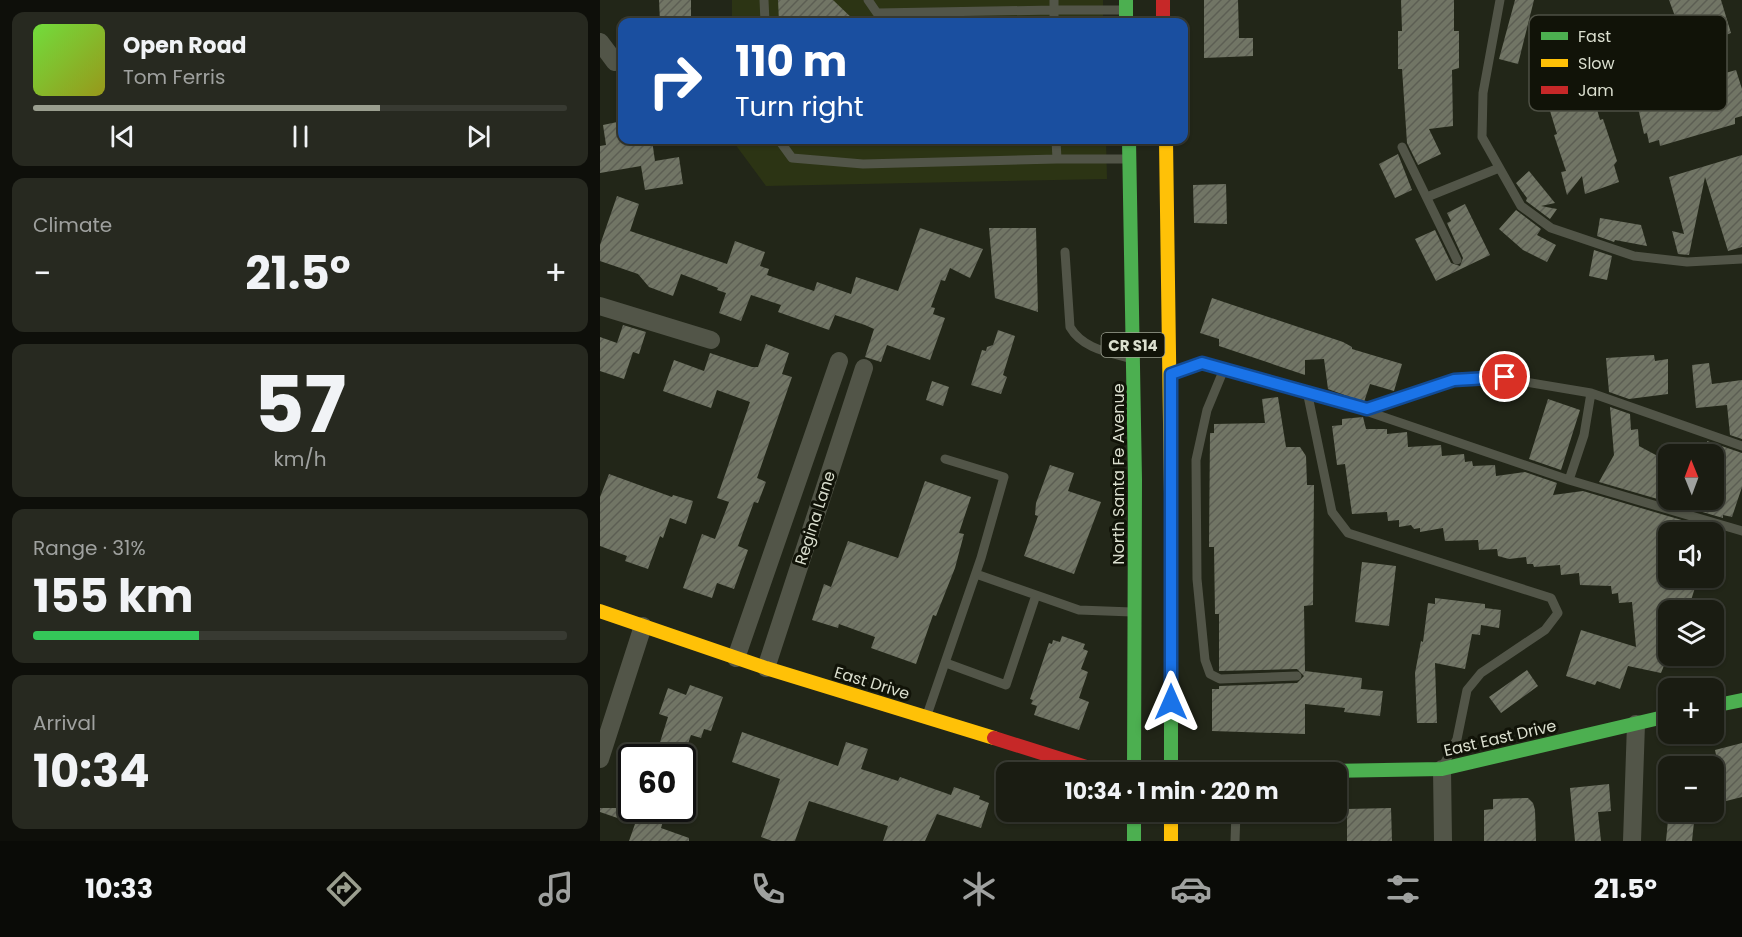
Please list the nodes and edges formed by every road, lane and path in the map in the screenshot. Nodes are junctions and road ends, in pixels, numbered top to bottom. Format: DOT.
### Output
graph roads {
  1 [pos="764,0"];
  2 [pos="868,0"];
  3 [pos="1162,0"];
  4 [pos="1500,0"];
  5 [pos="1054,5"];
  6 [pos="1126,11"];
  7 [pos="765,18"];
  8 [pos="1163,18"];
  9 [pos="600,42"];
  10 [pos="615,62"];
  11 [pos="782,144"];
  12 [pos="1056,144"];
  13 [pos="1129,144"];
  14 [pos="1166,144"];
  15 [pos="1402,147"];
  16 [pos="1057,159"];
  17 [pos="1129,159"];
  18 [pos="1499,168"];
  19 [pos="1427,197"];
  20 [pos="1065,252"];
  21 [pos="1742,259"];
  22 [pos="1457,260"];
  23 [pos="600,306"];
  24 [pos="711,339"];
  25 [pos="1133,359"];
  26 [pos="839,361"];
  27 [pos="864,368"];
  28 [pos="1224,369"];
  29 [pos="1171,374"];
  30 [pos="1306,391"];
  31 [pos="1591,393"];
  32 [pos="1367,409"];
  33 [pos="1742,446"];
  34 [pos="945,459"];
  35 [pos="1569,480"];
  36 [pos="1742,531"];
  37 [pos="976,574"];
  38 [pos="1036,595"];
  39 [pos="600,611"];
  40 [pos="1135,613"];
  41 [pos="643,626"];
  42 [pos="736,657"];
  43 [pos="946,663"];
  44 [pos="766,668"];
  45 [pos="1297,676"];
  46 [pos="1742,700"];
  47 [pos="1724,704"];
  48 [pos="927,717"];
  49 [pos="1658,718"];
  50 [pos="1636,724"];
  51 [pos="600,759"];
  52 [pos="1070,762"];
  53 [pos="1135,762"];
  54 [pos="1171,762"];
  55 [pos="1442,769"];
  56 [pos="1347,771"];
  57 [pos="1134,822"];
  58 [pos="1171,822"];
  59 [pos="1236,822"];
  60 [pos="1134,841"];
  61 [pos="1171,841"];
  62 [pos="1235,841"];
  63 [pos="1443,841"];
  64 [pos="1632,841"];
  1 -- 7 [label="lane"];
  2 -- 5 [label="lane"];
  3 -- 8 [label="main road"];
  4 -- 18 [label="lane"];
  5 -- 6 [label="lane"];
  9 -- 10 [label="street"];
  11 -- 16 [label="lane"];
  12 -- 16 [label="lane"];
  13 -- 17 [label="main road, North Santa Fe Avenue / CR S14"];
  14 -- 29 [label="main road, CR S14"];
  15 -- 19 [label="lane"];
  16 -- 17 [label="lane"];
  17 -- 25 [label="main road, North Santa Fe Avenue / CR S14"];
  18 -- 19 [label="lane"];
  18 -- 21 [label="lane"];
  19 -- 22 [label="lane"];
  20 -- 25 [label="lane"];
  23 -- 24 [label="street"];
  25 -- 40 [label="main road, North Santa Fe Avenue / CR S14"];
  26 -- 42 [label="street"];
  27 -- 44 [label="street, Regina Lane"];
  28 -- 29 [label="lane"];
  28 -- 30 [label="lane"];
  28 -- 45 [label="lane"];
  29 -- 54 [label="main road, CR S14"];
  30 -- 32 [label="lane"];
  30 -- 55 [label="lane"];
  31 -- 32 [label="lane"];
  31 -- 33 [label="lane"];
  31 -- 35 [label="lane"];
  32 -- 35 [label="lane"];
  34 -- 37 [label="lane"];
  35 -- 36 [label="lane"];
  37 -- 38 [label="lane"];
  37 -- 43 [label="lane"];
  38 -- 40 [label="lane"];
  38 -- 43 [label="lane"];
  39 -- 41 [label="main road, East Drive"];
  40 -- 53 [label="main road, North Santa Fe Avenue / CR S14"];
  41 -- 42 [label="main road, East Drive"];
  41 -- 51 [label="street"];
  42 -- 44 [label="main road, East Drive"];
  43 -- 48 [label="lane"];
  44 -- 48 [label="main road, East Drive"];
  46 -- 47 [label="main road"];
  48 -- 52 [label="main road, East Drive"];
  49 -- 50 [label="main road, East East Drive"];
  50 -- 55 [label="main road, East East Drive"];
  50 -- 64 [label="street"];
  55 -- 56 [label="main road, East East Drive"];
  55 -- 63 [label="street"];
  57 -- 60 [label="main road"];
  58 -- 61 [label="main road"];
  59 -- 62 [label="lane"];
}
